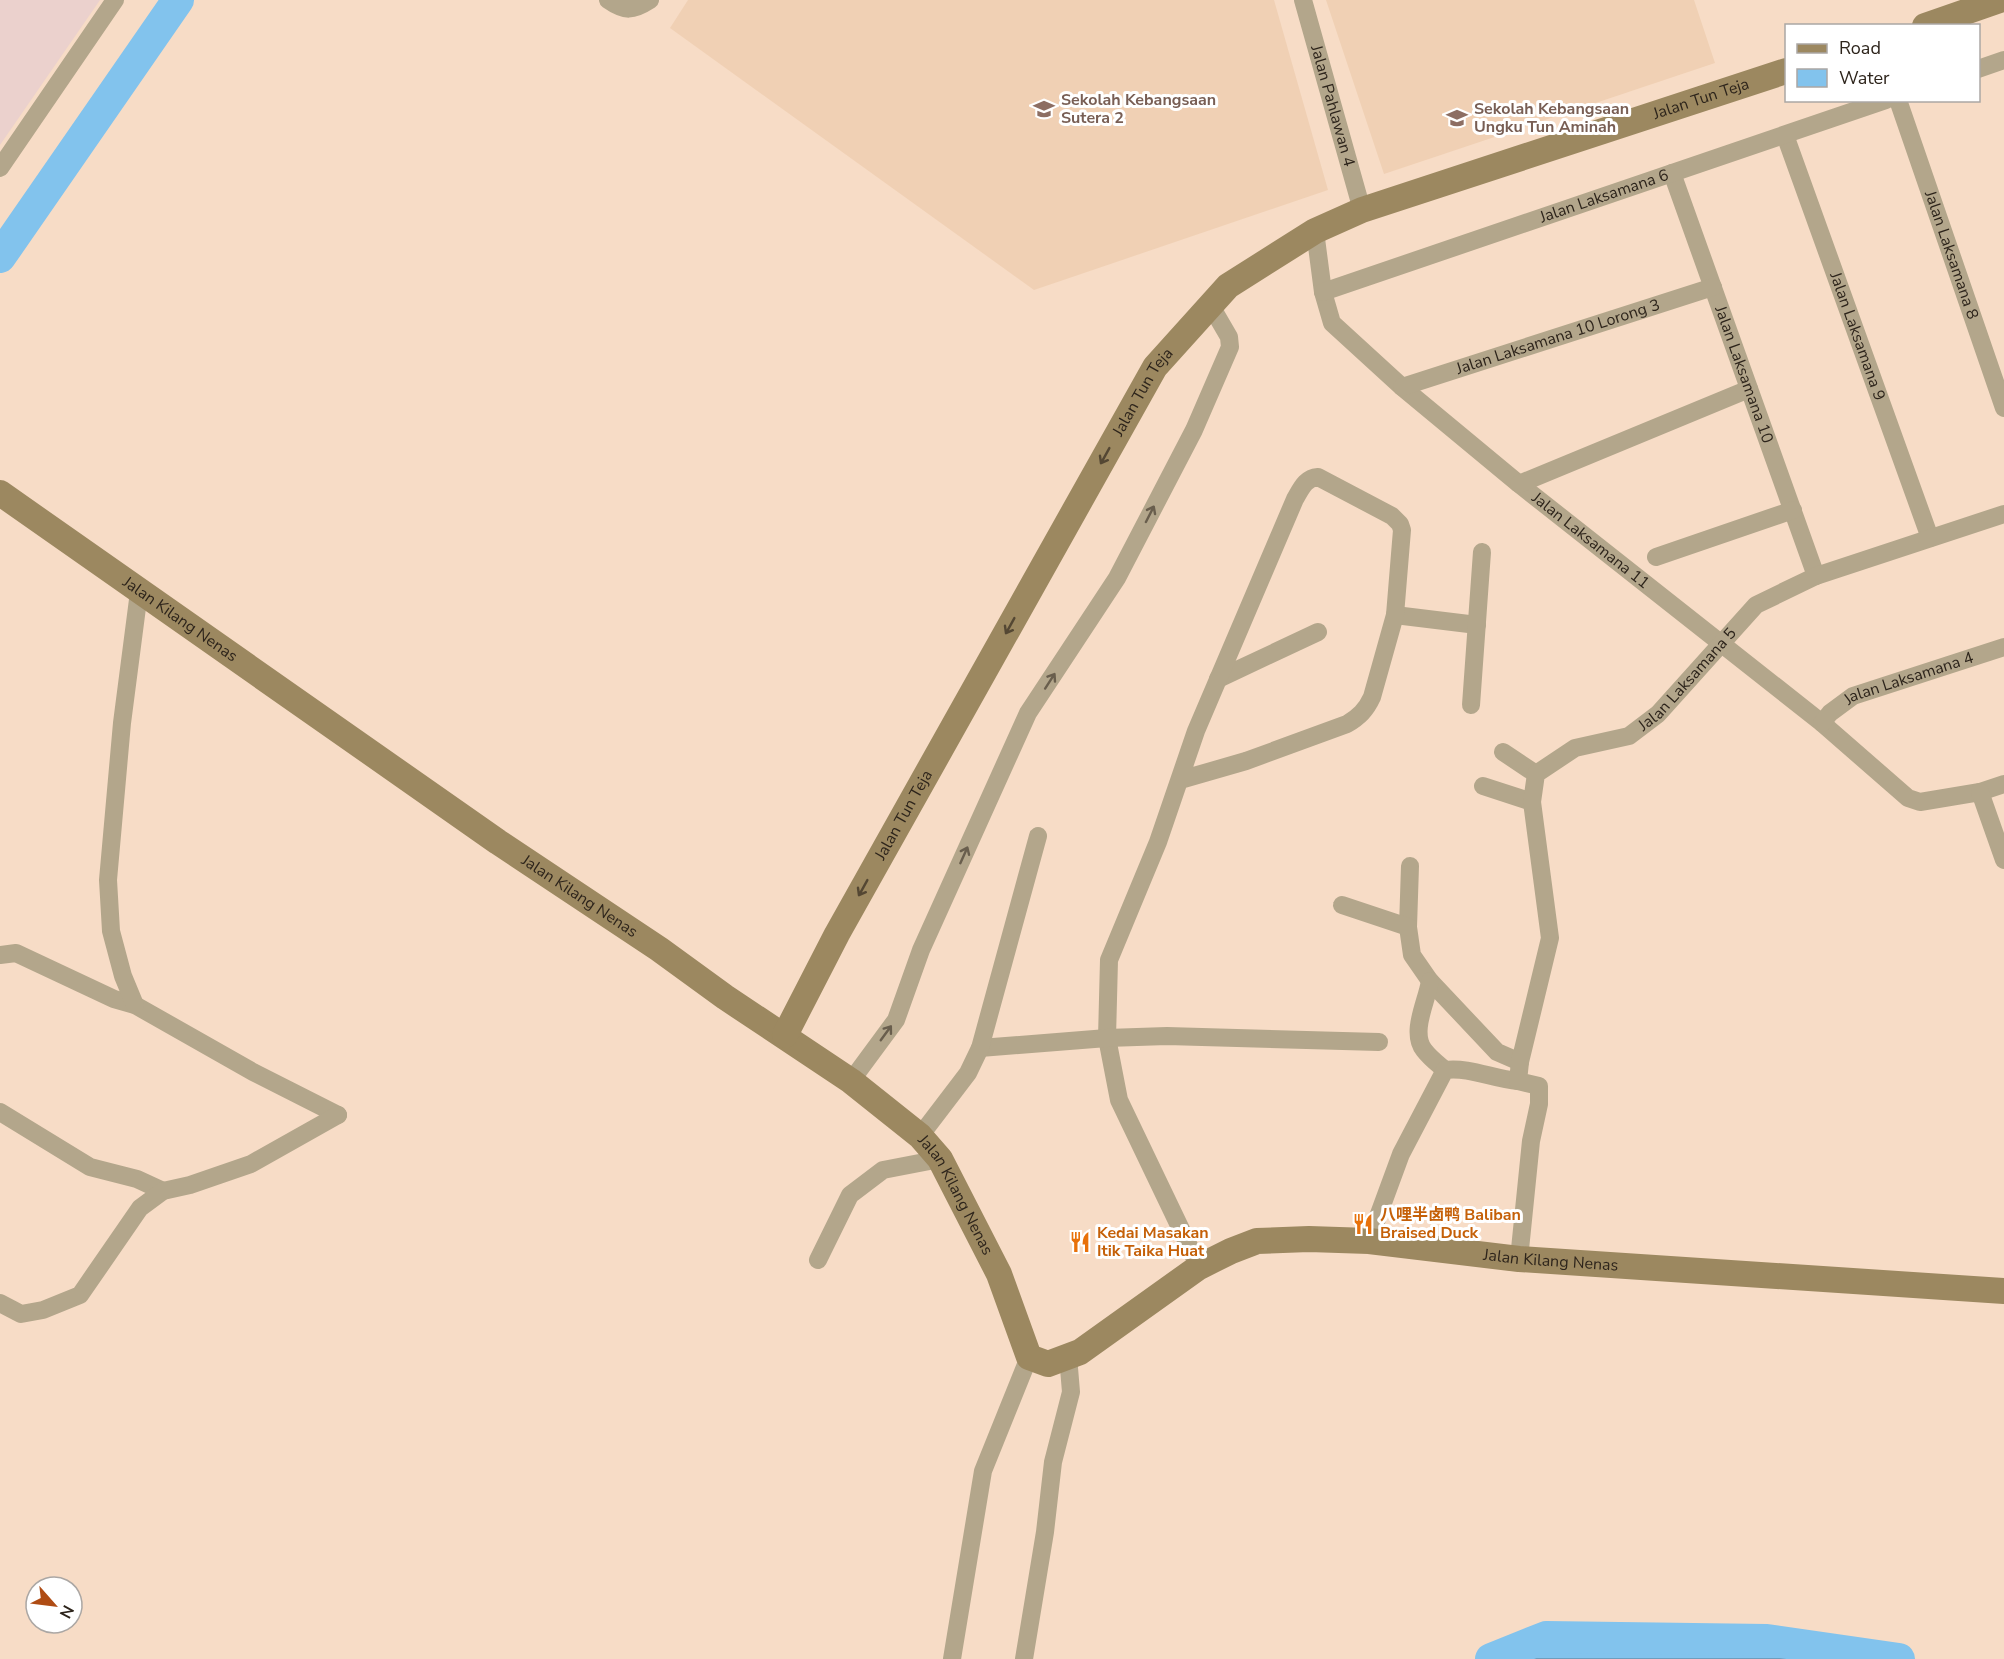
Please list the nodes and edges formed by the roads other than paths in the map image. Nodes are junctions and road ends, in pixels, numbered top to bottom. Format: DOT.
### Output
graph roads {
  1 [pos="115,0"];
  2 [pos="608,0"];
  3 [pos="1303,0"];
  4 [pos="2000,0"];
  5 [pos="644,4"];
  6 [pos="1931,24"];
  7 [pos="2004,60"];
  8 [pos="1980,68"];
  9 [pos="1785,71"];
  10 [pos="1880,102"];
  11 [pos="1899,102"];
  12 [pos="1785,135"];
  13 [pos="0,168"];
  14 [pos="1672,173"];
  15 [pos="1362,210"];
  16 [pos="1315,231"];
  17 [pos="1713,287"];
  18 [pos="1323,292"];
  19 [pos="1211,306"];
  20 [pos="1402,387"];
  21 [pos="1749,389"];
  22 [pos="2004,408"];
  23 [pos="1519,484"];
  24 [pos="0,493"];
  25 [pos="1793,510"];
  26 [pos="2004,514"];
  27 [pos="1930,538"];
  28 [pos="1482,552"];
  29 [pos="1656,557"];
  30 [pos="1816,576"];
  31 [pos="140,592"];
  32 [pos="1395,615"];
  33 [pos="1477,625"];
  34 [pos="1318,632"];
  35 [pos="1721,644"];
  36 [pos="2004,647"];
  37 [pos="1218,679"];
  38 [pos="1471,705"];
  39 [pos="1822,723"];
  40 [pos="1503,752"];
  41 [pos="1536,774"];
  42 [pos="1180,780"];
  43 [pos="2004,784"];
  44 [pos="1483,786"];
  45 [pos="1980,792"];
  46 [pos="1532,802"];
  47 [pos="1038,836"];
  48 [pos="2004,860"];
  49 [pos="1410,866"];
  50 [pos="1342,905"];
  51 [pos="1408,927"];
  52 [pos="0,955"];
  53 [pos="1430,981"];
  54 [pos="135,1005"];
  55 [pos="785,1035"];
  56 [pos="1107,1038"];
  57 [pos="1379,1042"];
  58 [pos="980,1048"];
  59 [pos="1445,1070"];
  60 [pos="1519,1071"];
  61 [pos="851,1081"];
  62 [pos="0,1112"];
  63 [pos="920,1136"];
  64 [pos="940,1159"];
  65 [pos="163,1191"];
  66 [pos="1369,1241"];
  67 [pos="1519,1259"];
  68 [pos="818,1260"];
  69 [pos="1199,1267"];
  70 [pos="2004,1291"];
  71 [pos="0,1303"];
  72 [pos="1068,1356"];
  73 [pos="1029,1357"];
  74 [pos="952,1659"];
  75 [pos="1024,1659"];
  1 -- 13 [label="street"];
  2 -- 5 [label="street"];
  3 -- 15 [label="street, Jalan Pahlawan 4"];
  4 -- 6 [label="street"];
  7 -- 8 [label="street"];
  9 -- 15 [label="street, Jalan Tun Teja"];
  10 -- 12 [label="street, Jalan Laksamana 6"];
  11 -- 22 [label="street, Jalan Laksamana 8"];
  12 -- 14 [label="street, Jalan Laksamana 6"];
  12 -- 27 [label="street, Jalan Laksamana 9"];
  14 -- 17 [label="street, Jalan Laksamana 10"];
  14 -- 18 [label="street, Jalan Laksamana 6"];
  15 -- 16 [label="street, Jalan Tun Teja"];
  16 -- 18 [label="street, Jalan Laksamana 11"];
  16 -- 19 [label="street, Jalan Tun Teja"];
  17 -- 20 [label="street, Jalan Laksamana 10 Lorong 3"];
  17 -- 21 [label="street, Jalan Laksamana 10"];
  18 -- 20 [label="street, Jalan Laksamana 11"];
  19 -- 55 [label="street, Jalan Tun Teja, one-way"];
  61 -- 19 [label="street, one-way"];
  20 -- 23 [label="street, Jalan Laksamana 11"];
  21 -- 23 [label="street"];
  21 -- 25 [label="street, Jalan Laksamana 10"];
  23 -- 35 [label="street, Jalan Laksamana 11"];
  24 -- 31 [label="street, Jalan Kilang Nenas"];
  25 -- 29 [label="street"];
  25 -- 30 [label="street, Jalan Laksamana 10"];
  26 -- 27 [label="street, Jalan Laksamana 5"];
  27 -- 30 [label="street, Jalan Laksamana 5"];
  28 -- 33 [label="street"];
  30 -- 35 [label="street, Jalan Laksamana 5"];
  31 -- 54 [label="street"];
  31 -- 55 [label="street, Jalan Kilang Nenas"];
  32 -- 33 [label="street"];
  32 -- 37 [label="street"];
  32 -- 42 [label="street"];
  33 -- 38 [label="street"];
  34 -- 37 [label="street"];
  35 -- 39 [label="street, Jalan Laksamana 11"];
  35 -- 41 [label="street, Jalan Laksamana 5"];
  36 -- 39 [label="street, Jalan Laksamana 4"];
  37 -- 42 [label="street"];
  39 -- 45 [label="street, Jalan Laksamana 11"];
  40 -- 41 [label="street"];
  41 -- 46 [label="street"];
  42 -- 56 [label="street"];
  43 -- 45 [label="street"];
  44 -- 46 [label="street"];
  45 -- 48 [label="street"];
  46 -- 60 [label="street"];
  47 -- 58 [label="street"];
  49 -- 51 [label="street"];
  50 -- 51 [label="street"];
  51 -- 53 [label="street"];
  52 -- 54 [label="street"];
  53 -- 59 [label="street"];
  53 -- 60 [label="street"];
  54 -- 65 [label="street"];
  55 -- 61 [label="street, Jalan Kilang Nenas"];
  56 -- 57 [label="street"];
  56 -- 58 [label="street"];
  56 -- 69 [label="street"];
  58 -- 63 [label="street"];
  59 -- 60 [label="street"];
  59 -- 66 [label="street"];
  60 -- 67 [label="street"];
  61 -- 63 [label="street, Jalan Kilang Nenas"];
  62 -- 65 [label="street"];
  63 -- 64 [label="street, Jalan Kilang Nenas"];
  64 -- 68 [label="street"];
  64 -- 73 [label="street, Jalan Kilang Nenas"];
  65 -- 71 [label="street"];
  66 -- 67 [label="street, Jalan Kilang Nenas"];
  66 -- 69 [label="street, Jalan Kilang Nenas"];
  67 -- 70 [label="street, Jalan Kilang Nenas"];
  69 -- 72 [label="street, Jalan Kilang Nenas"];
  72 -- 73 [label="street, Jalan Kilang Nenas"];
  72 -- 75 [label="street"];
  73 -- 74 [label="street"];
}
